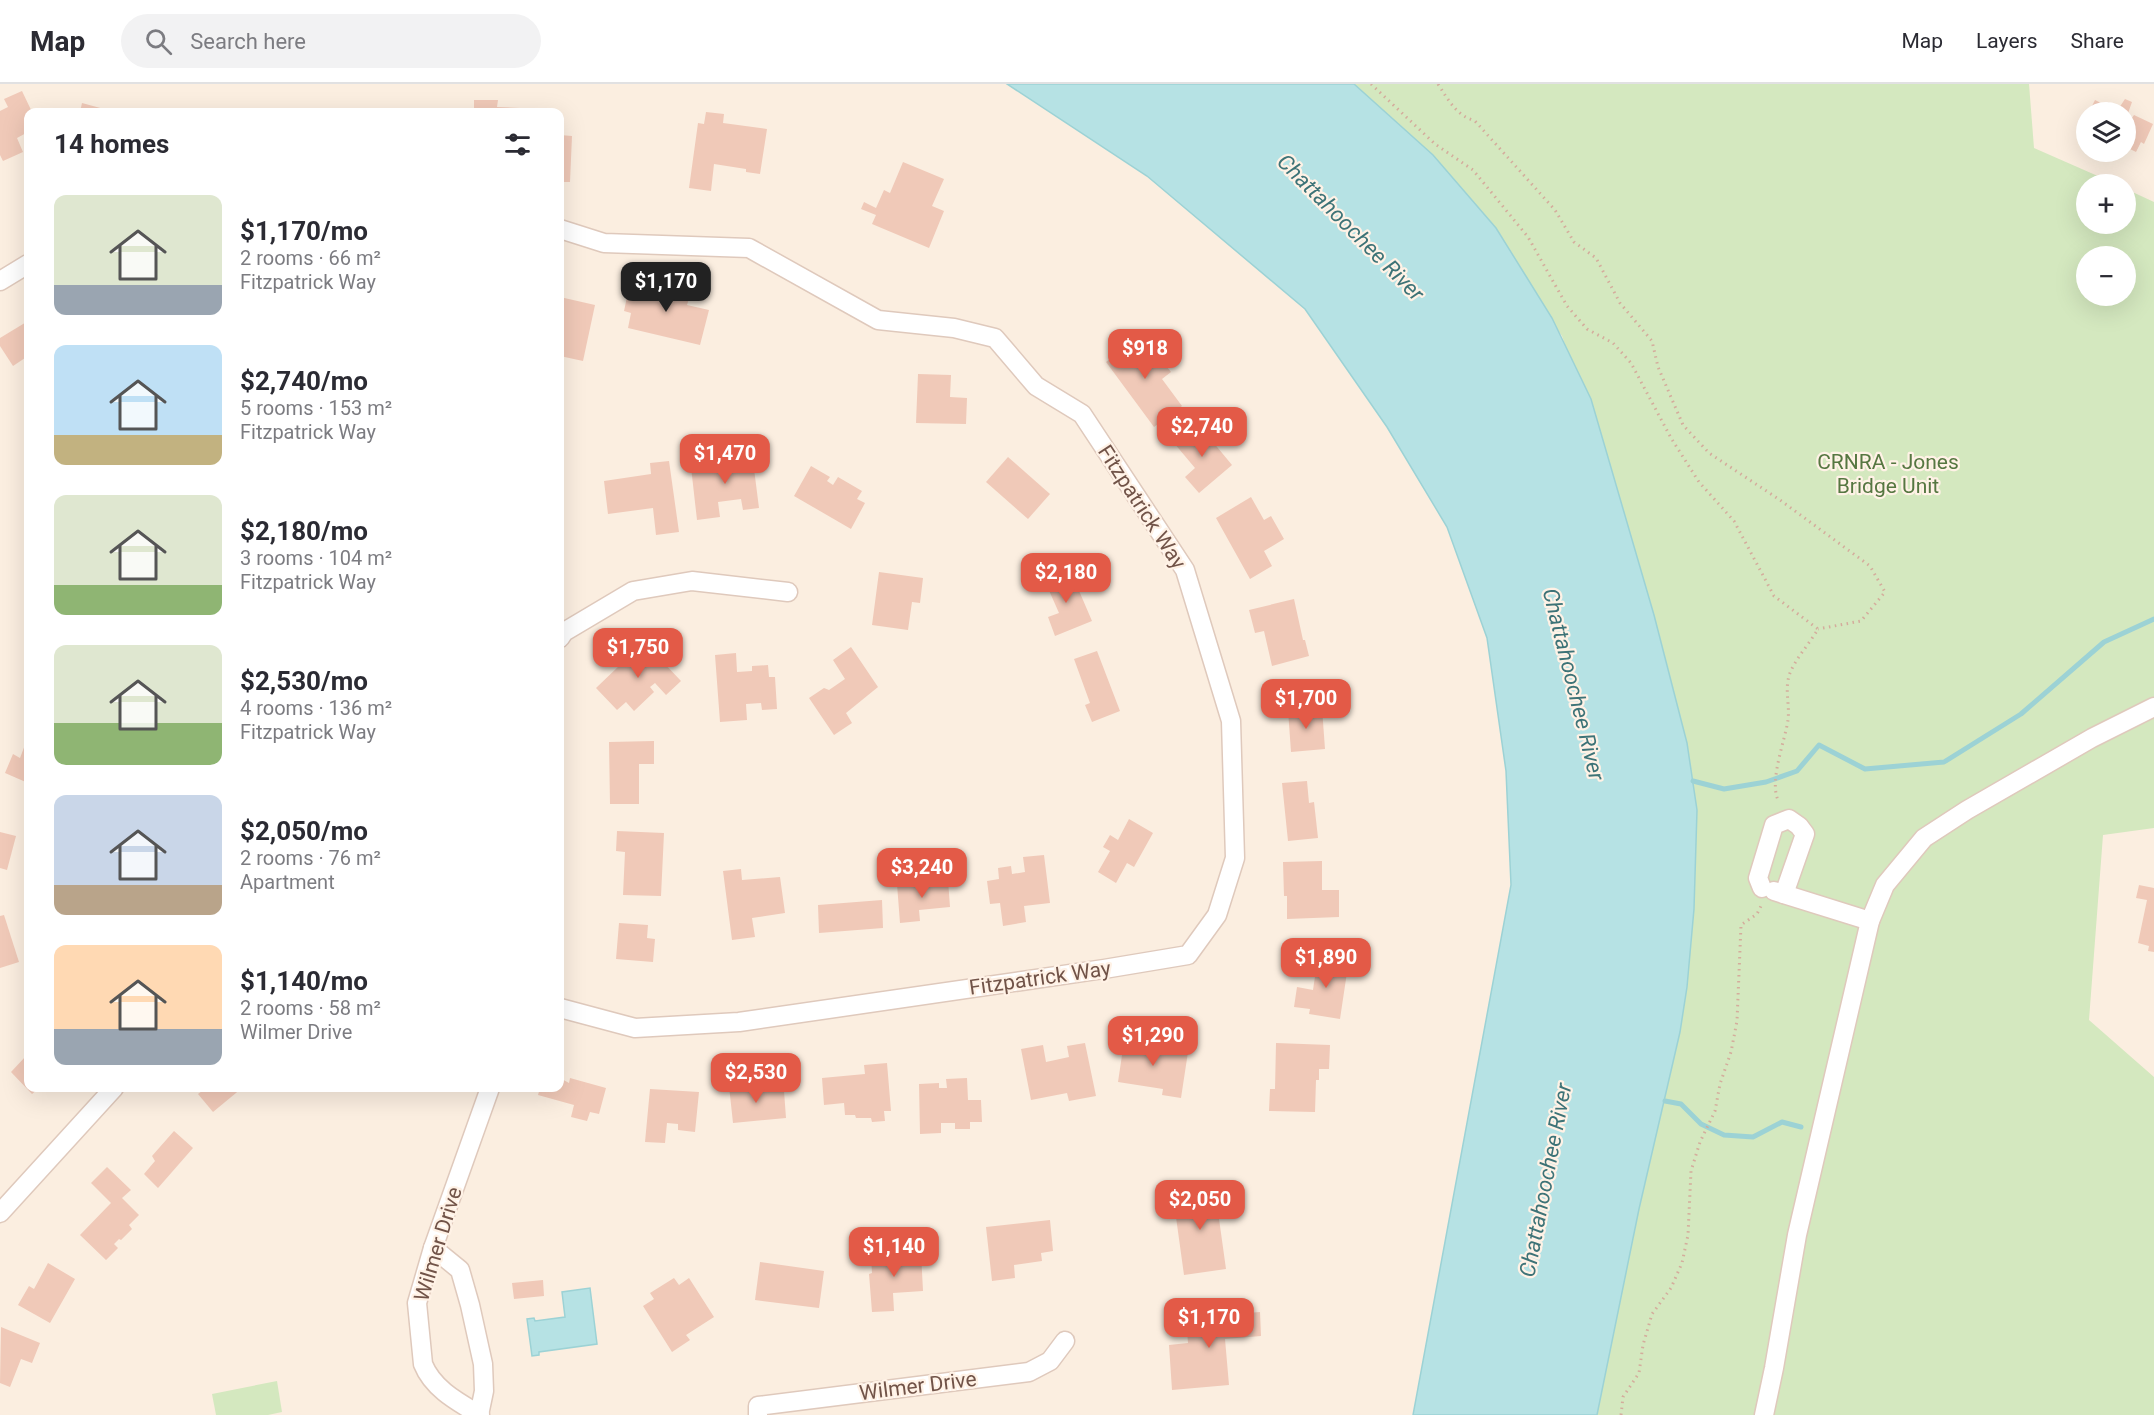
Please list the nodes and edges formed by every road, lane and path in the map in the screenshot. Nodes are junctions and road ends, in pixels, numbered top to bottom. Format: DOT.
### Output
graph roads {
  1 [pos="1371,84"];
  2 [pos="1438,84"];
  3 [pos="564,230"];
  4 [pos="24,266"];
  5 [pos="0,281"];
  6 [pos="788,592"];
  7 [pos="1818,629"];
  8 [pos="564,632"];
  9 [pos="2154,707"];
  10 [pos="1776,796"];
  11 [pos="1767,889"];
  12 [pos="1870,921"];
  13 [pos="564,1009"];
  14 [pos="110,1092"];
  15 [pos="489,1092"];
  16 [pos="0,1213"];
  17 [pos="433,1248"];
  18 [pos="1065,1341"];
  19 [pos="758,1411"];
  20 [pos="479,1415"];
  21 [pos="1621,1415"];
  22 [pos="1764,1415"];
  1 -- 7 [label="path"];
  2 -- 7 [label="path"];
  3 -- 13 [label="street, Fitzpatrick Way"];
  4 -- 5 [label="street"];
  6 -- 8 [label="street"];
  7 -- 10 [label="path"];
  9 -- 12 [label="street"];
  11 -- 12 [label="street"];
  11 -- 21 [label="path"];
  12 -- 22 [label="street"];
  14 -- 16 [label="street"];
  15 -- 17 [label="street, Wilmer Drive"];
  17 -- 20 [label="street"];
  17 -- 20 [label="street, Wilmer Drive"];
  18 -- 19 [label="street, Wilmer Drive"];
}
